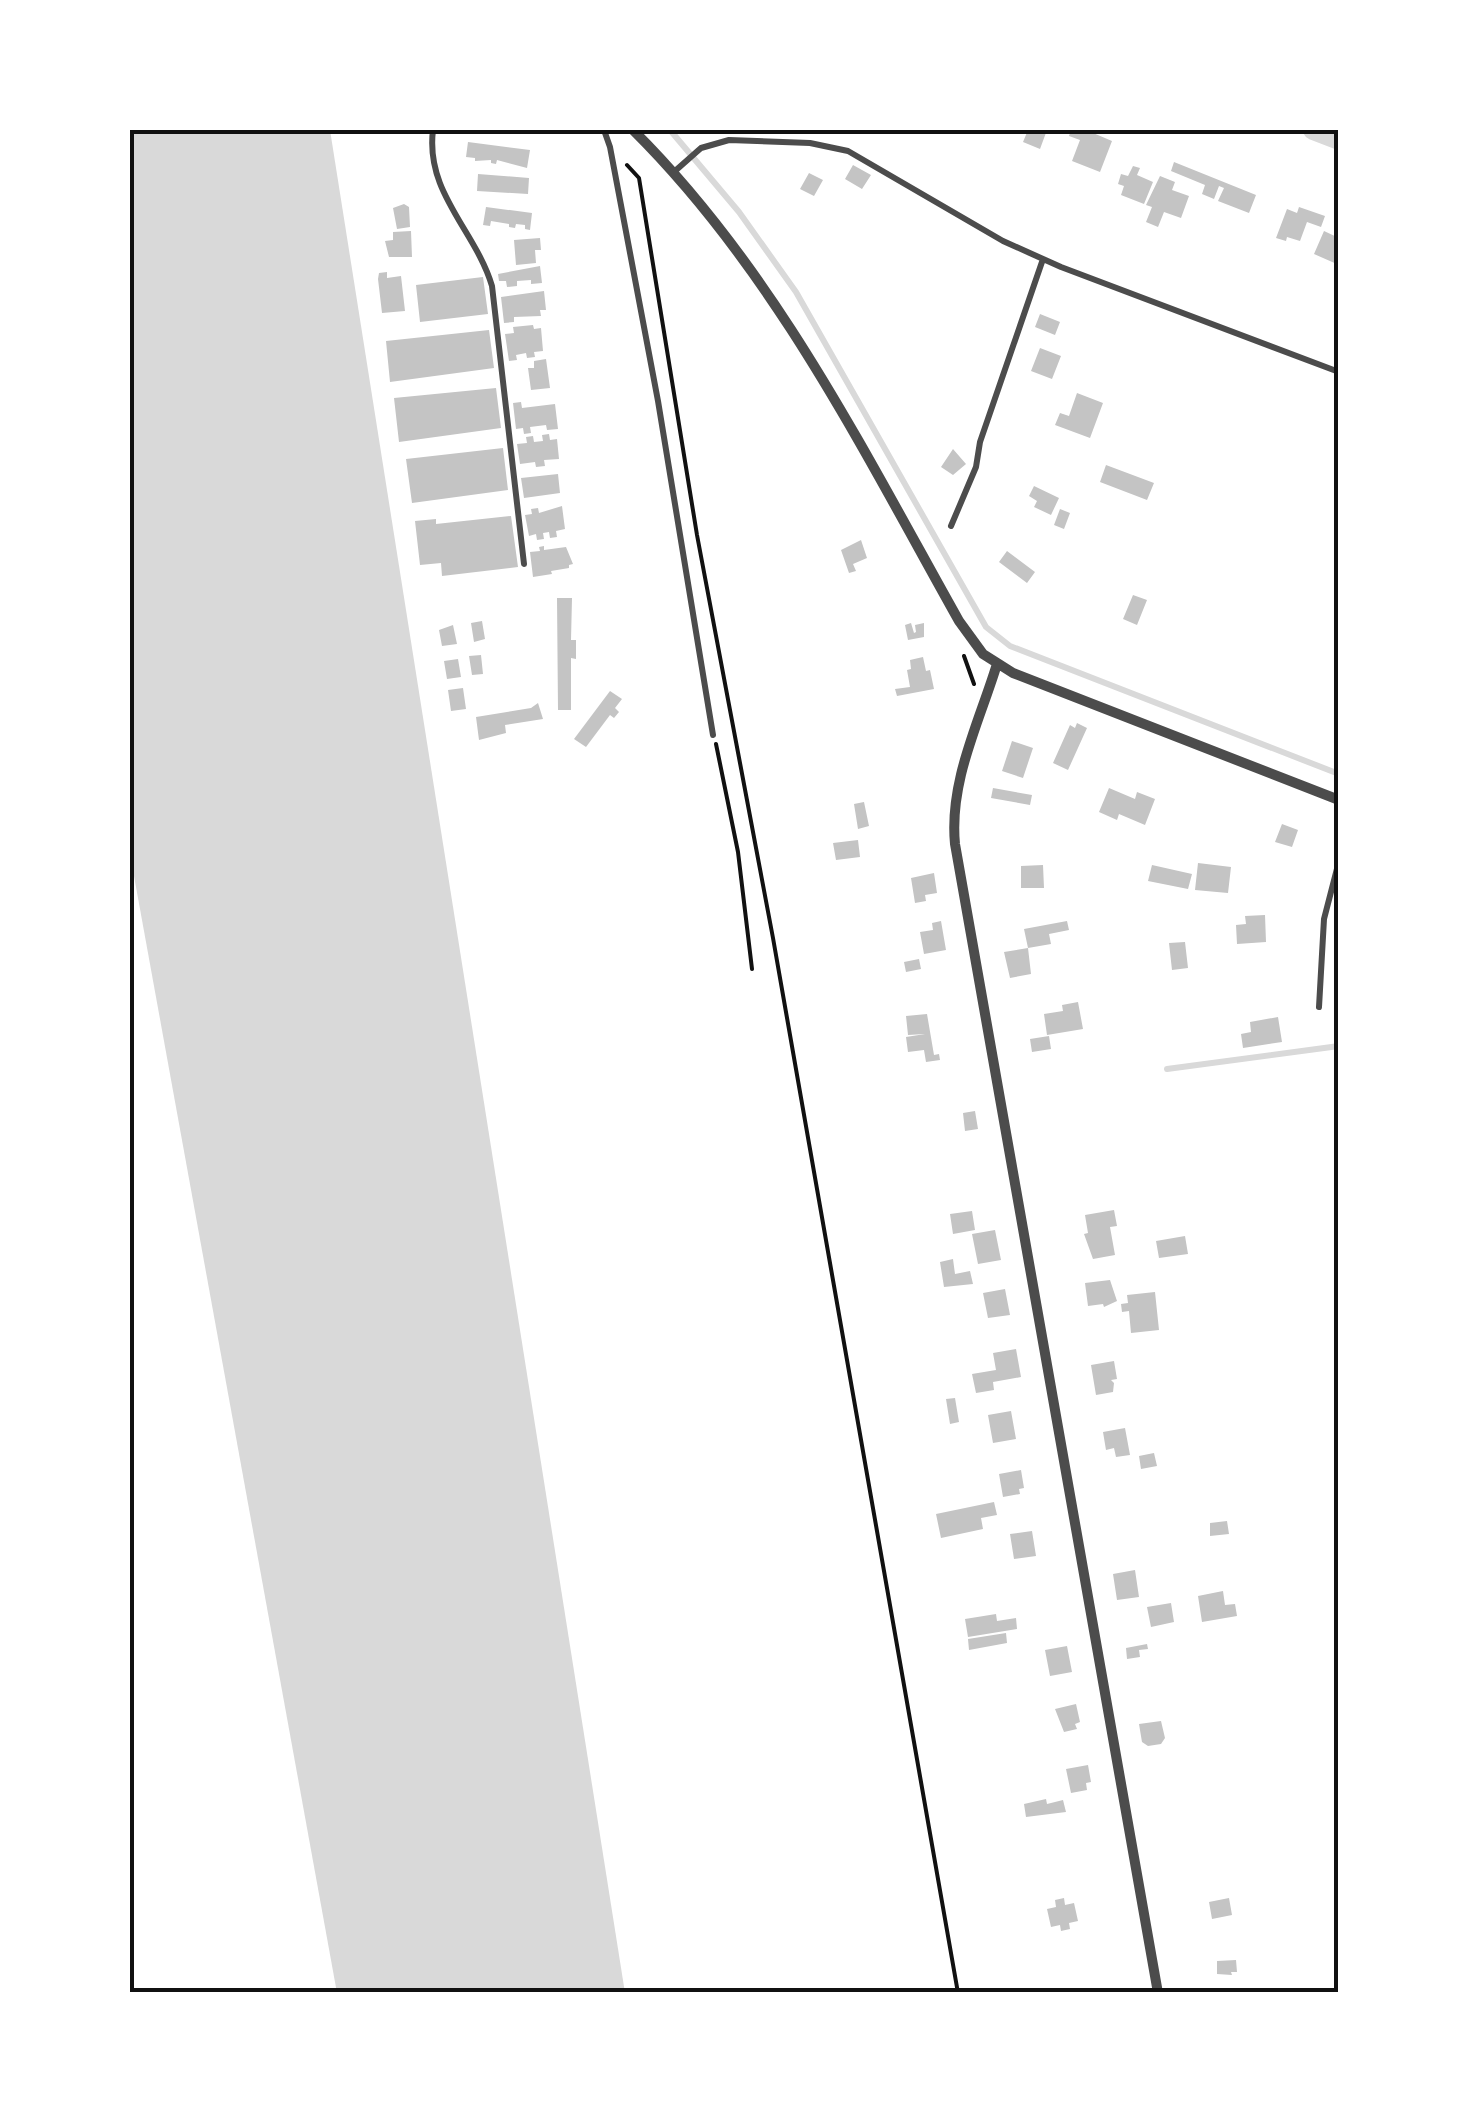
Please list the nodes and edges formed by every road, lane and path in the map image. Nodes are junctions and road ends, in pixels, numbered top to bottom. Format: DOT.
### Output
graph roads {
  1 [pos="433,130"];
  2 [pos="604,130"];
  3 [pos="633,130"];
  4 [pos="610,147"];
  5 [pos="678,167"];
  6 [pos="1043,259"];
  7 [pos="1339,372"];
  8 [pos="952,526"];
  9 [pos="524,564"];
  10 [pos="959,644"];
  11 [pos="997,664"];
  12 [pos="975,690"];
  13 [pos="713,735"];
  14 [pos="1339,800"];
  15 [pos="1339,861"];
  16 [pos="752,969"];
  17 [pos="1318,1007"];
  18 [pos="958,1993"];
  19 [pos="1158,1993"];
  1 -- 9 [label="lane"];
  2 -- 4 [label="lane"];
  3 -- 5 [label="street"];
  4 -- 13 [label="lane"];
  4 -- 18 [label="path"];
  5 -- 6 [label="lane"];
  5 -- 11 [label="street"];
  6 -- 7 [label="lane"];
  6 -- 8 [label="lane"];
  10 -- 12 [label="path"];
  11 -- 14 [label="street"];
  11 -- 19 [label="street"];
  13 -- 16 [label="path"];
  15 -- 17 [label="lane"];
}
